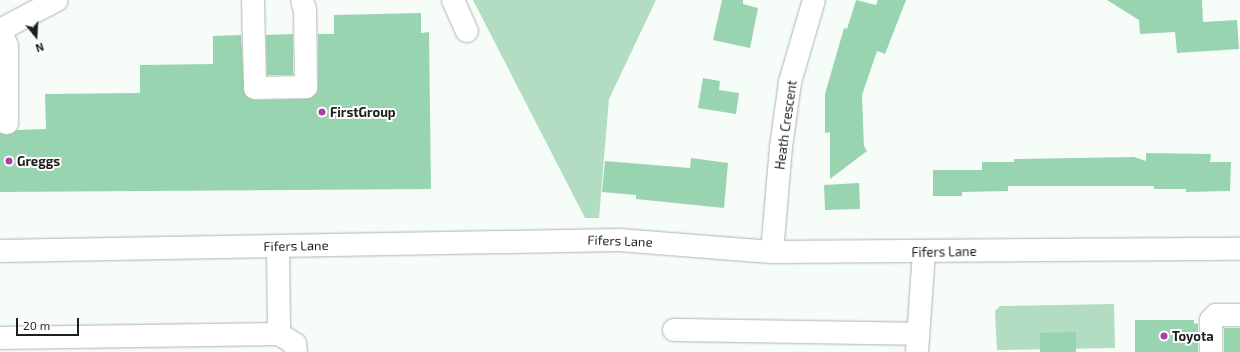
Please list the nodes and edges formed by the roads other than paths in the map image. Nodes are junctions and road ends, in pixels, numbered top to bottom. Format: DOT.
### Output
graph roads {
  1 [pos="57,0"];
  2 [pos="253,0"];
  3 [pos="302,0"];
  4 [pos="453,0"];
  5 [pos="814,0"];
  6 [pos="0,30"];
  7 [pos="467,31"];
  8 [pos="7,124"];
  9 [pos="278,246"];
  10 [pos="1240,249"];
  11 [pos="0,251"];
  12 [pos="772,252"];
  13 [pos="924,252"];
  14 [pos="1240,315"];
  15 [pos="674,330"];
  16 [pos="279,334"];
  17 [pos="0,338"];
  18 [pos="918,343"];
  19 [pos="296,352"];
  20 [pos="1211,352"];
  1 -- 6 [label="street"];
  2 -- 3 [label="street"];
  4 -- 7 [label="street"];
  5 -- 12 [label="street, Heath Crescent"];
  6 -- 8 [label="street"];
  9 -- 11 [label="street, Fifers Lane"];
  9 -- 12 [label="street, Fifers Lane"];
  9 -- 16 [label="street"];
  10 -- 13 [label="street, Fifers Lane"];
  12 -- 13 [label="street, Fifers Lane"];
  13 -- 18 [label="street"];
  14 -- 20 [label="street"];
  15 -- 18 [label="street"];
  16 -- 17 [label="street"];
  16 -- 19 [label="street"];
}
